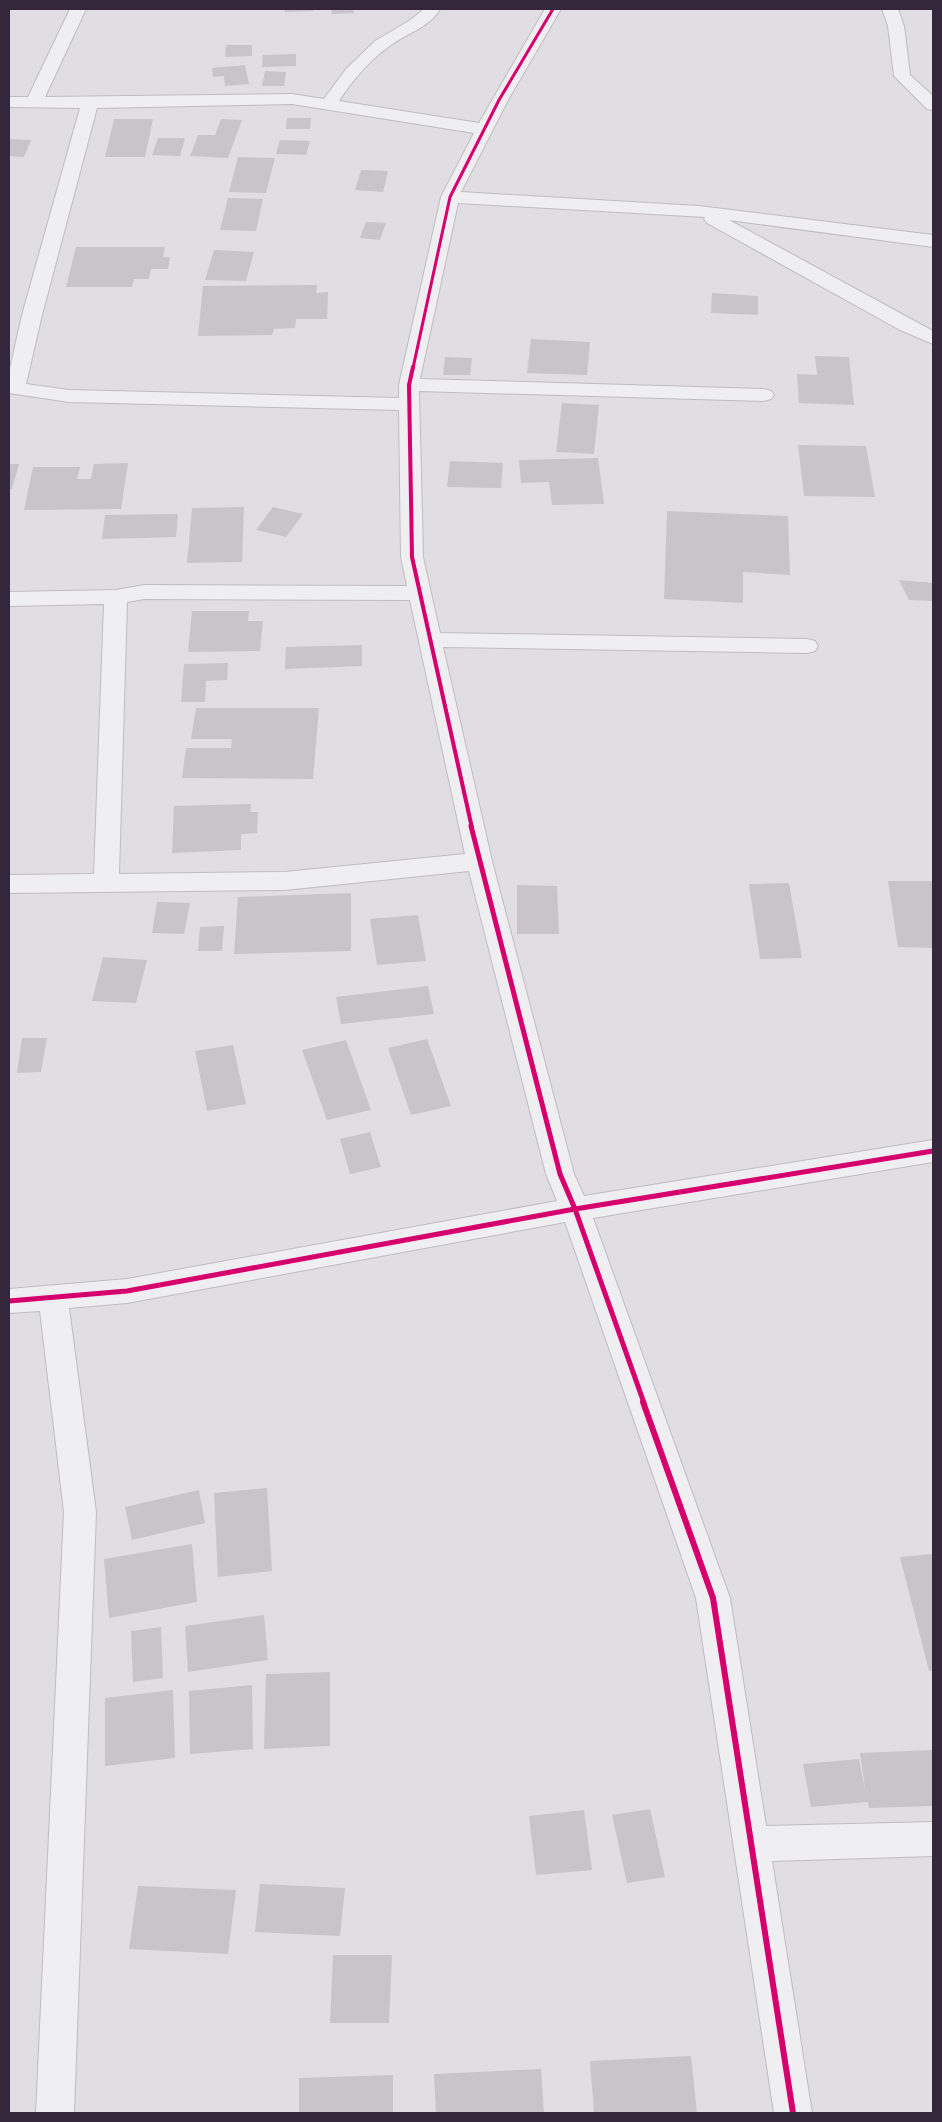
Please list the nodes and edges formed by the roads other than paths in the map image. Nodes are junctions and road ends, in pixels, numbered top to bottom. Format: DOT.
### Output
graph roads {
  1 [pos="78,9"];
  2 [pos="432,9"];
  3 [pos="553,9"];
  4 [pos="890,9"];
  5 [pos="9,102"];
  6 [pos="34,103"];
  7 [pos="90,103"];
  8 [pos="328,105"];
  9 [pos="933,105"];
  10 [pos="484,129"];
  11 [pos="450,197"];
  12 [pos="700,211"];
  13 [pos="933,241"];
  14 [pos="933,338"];
  15 [pos="12,387"];
  16 [pos="410,395"];
  17 [pos="764,395"];
  18 [pos="420,593"];
  19 [pos="116,597"];
  20 [pos="9,599"];
  21 [pos="430,640"];
  22 [pos="807,646"];
  23 [pos="479,861"];
  24 [pos="106,882"];
  25 [pos="9,884"];
  26 [pos="933,1150"];
  27 [pos="574,1209"];
  28 [pos="53,1297"];
  29 [pos="9,1301"];
  30 [pos="933,1838"];
  31 [pos="751,1844"];
  32 [pos="55,2113"];
  33 [pos="793,2113"];
  1 -- 6 [label="street"];
  2 -- 8 [label="street"];
  3 -- 10 [label="street"];
  4 -- 9 [label="street"];
  5 -- 6 [label="street"];
  6 -- 7 [label="street"];
  7 -- 8 [label="street"];
  7 -- 15 [label="street"];
  8 -- 10 [label="street"];
  10 -- 11 [label="street"];
  11 -- 12 [label="street"];
  11 -- 16 [label="street"];
  12 -- 13 [label="street"];
  12 -- 14 [label="street"];
  15 -- 16 [label="street"];
  16 -- 17 [label="street"];
  16 -- 18 [label="street"];
  18 -- 19 [label="street"];
  18 -- 21 [label="street"];
  19 -- 20 [label="street"];
  19 -- 24 [label="street"];
  21 -- 22 [label="street"];
  21 -- 23 [label="street"];
  23 -- 24 [label="street"];
  23 -- 27 [label="street"];
  24 -- 25 [label="street"];
  26 -- 27 [label="street"];
  27 -- 28 [label="street"];
  27 -- 31 [label="street"];
  28 -- 29 [label="street"];
  28 -- 32 [label="street"];
  30 -- 31 [label="street"];
  31 -- 33 [label="street"];
}
